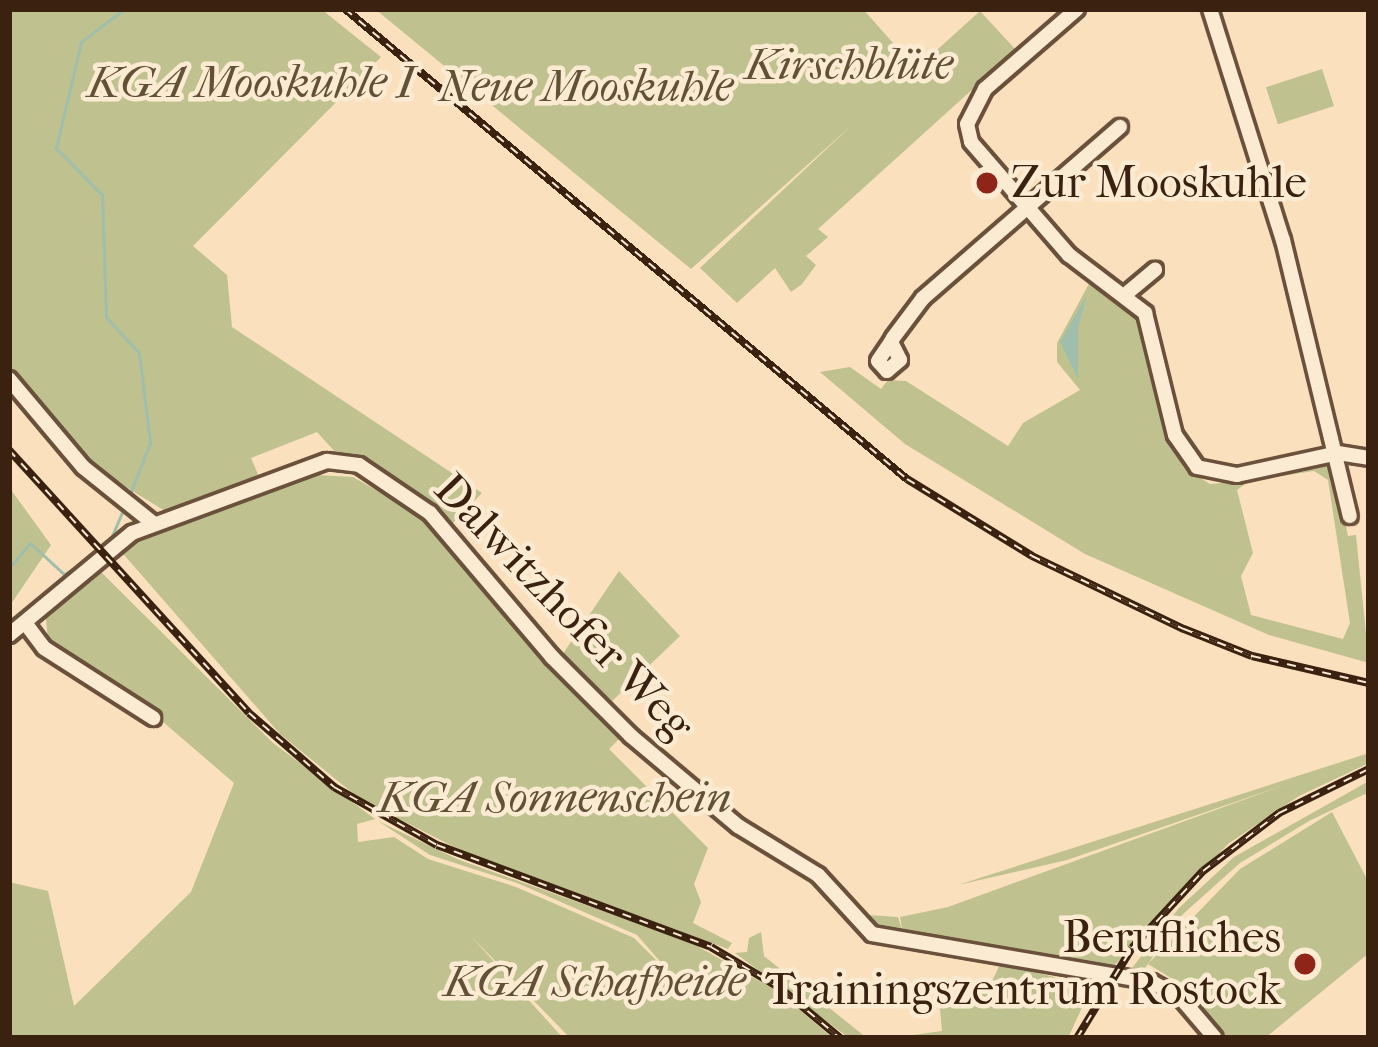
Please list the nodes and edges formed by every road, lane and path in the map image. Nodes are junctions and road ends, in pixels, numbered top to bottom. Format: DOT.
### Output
graph roads {
  1 [pos="1077,9"];
  2 [pos="1210,9"];
  3 [pos="1120,127"];
  4 [pos="1027,209"];
  5 [pos="1156,270"];
  6 [pos="1126,294"];
  7 [pos="890,342"];
  8 [pos="9,379"];
  9 [pos="1338,453"];
  10 [pos="1369,458"];
  11 [pos="1350,515"];
  12 [pos="153,524"];
  13 [pos="26,624"];
  14 [pos="9,635"];
  15 [pos="153,718"];
  16 [pos="1215,1038"];
  1 -- 4 [label="street"];
  2 -- 9 [label="street"];
  3 -- 4 [label="street"];
  4 -- 6 [label="street"];
  4 -- 7 [label="street"];
  5 -- 6 [label="street"];
  6 -- 9 [label="street"];
  8 -- 12 [label="street"];
  9 -- 10 [label="street"];
  9 -- 11 [label="street"];
  12 -- 13 [label="street, Dalwitzhofer Weg"];
  12 -- 16 [label="street, Dalwitzhofer Weg"];
  13 -- 14 [label="street, Dalwitzhofer Weg"];
  13 -- 15 [label="street"];
}
